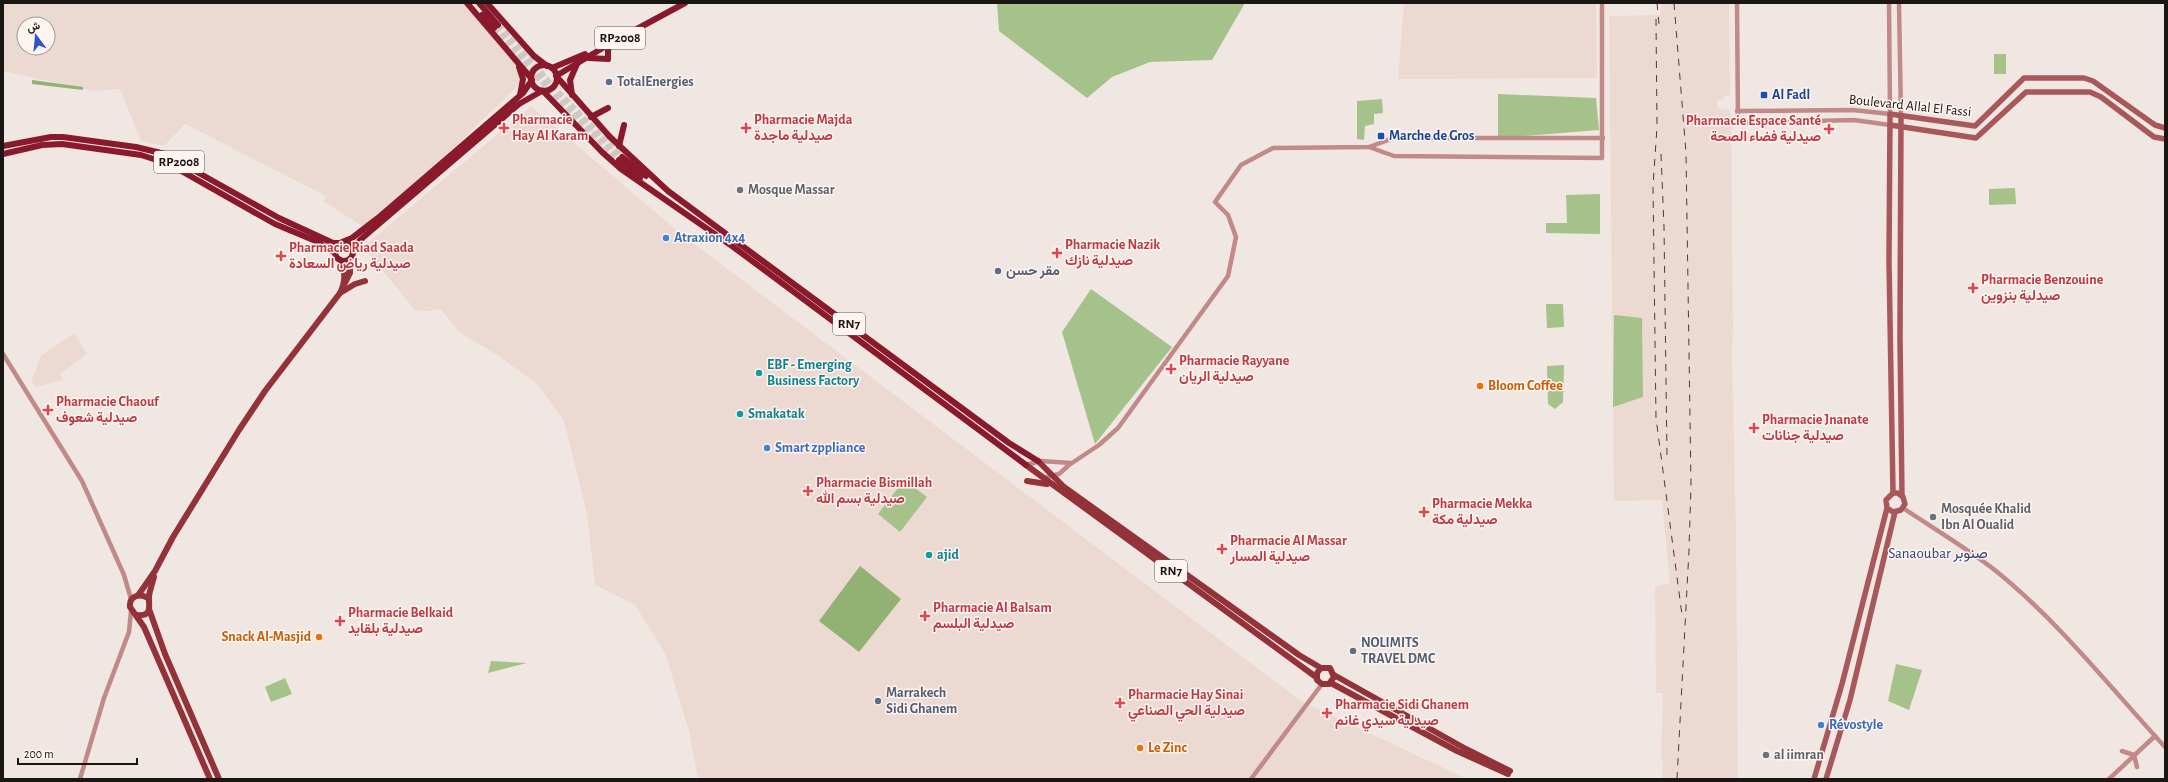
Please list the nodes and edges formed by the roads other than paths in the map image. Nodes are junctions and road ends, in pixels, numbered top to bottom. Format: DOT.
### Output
graph roads {
  1 [pos="468,3"];
  2 [pos="472,3"];
  3 [pos="479,3"];
  4 [pos="487,3"];
  5 [pos="678,3"];
  6 [pos="685,3"];
  7 [pos="1602,3"];
  8 [pos="1736,3"];
  9 [pos="1889,3"];
  10 [pos="1899,3"];
  11 [pos="611,43"];
  12 [pos="584,59"];
  13 [pos="518,64"];
  14 [pos="577,64"];
  15 [pos="549,67"];
  16 [pos="556,76"];
  17 [pos="531,79"];
  18 [pos="543,91"];
  19 [pos="520,96"];
  20 [pos="573,96"];
  21 [pos="608,108"];
  22 [pos="1738,111"];
  23 [pos="1890,114"];
  24 [pos="1901,116"];
  25 [pos="591,117"];
  26 [pos="624,125"];
  27 [pos="1890,125"];
  28 [pos="1901,127"];
  29 [pos="2165,128"];
  30 [pos="1602,138"];
  31 [pos="2165,139"];
  32 [pos="3,146"];
  33 [pos="619,146"];
  34 [pos="1369,147"];
  35 [pos="3,154"];
  36 [pos="661,185"];
  37 [pos="656,192"];
  38 [pos="341,243"];
  39 [pos="353,249"];
  40 [pos="335,253"];
  41 [pos="340,260"];
  42 [pos="350,260"];
  43 [pos="365,281"];
  44 [pos="344,284"];
  45 [pos="340,293"];
  46 [pos="3,354"];
  47 [pos="1038,461"];
  48 [pos="1071,463"];
  49 [pos="1026,465"];
  50 [pos="1054,477"];
  51 [pos="1041,478"];
  52 [pos="1027,481"];
  53 [pos="1051,485"];
  54 [pos="1893,493"];
  55 [pos="1902,496"];
  56 [pos="1888,508"];
  57 [pos="1903,508"];
  58 [pos="1895,512"];
  59 [pos="155,571"];
  60 [pos="128,586"];
  61 [pos="138,595"];
  62 [pos="148,598"];
  63 [pos="131,599"];
  64 [pos="149,609"];
  65 [pos="131,611"];
  66 [pos="140,616"];
  67 [pos="128,632"];
  68 [pos="1320,668"];
  69 [pos="1334,675"];
  70 [pos="1316,677"];
  71 [pos="1331,683"];
  72 [pos="1322,684"];
  73 [pos="2155,736"];
  74 [pos="2165,747"];
  75 [pos="1459,748"];
  76 [pos="2122,752"];
  77 [pos="2134,755"];
  78 [pos="2137,767"];
  79 [pos="1509,772"];
  80 [pos="80,779"];
  81 [pos="210,779"];
  82 [pos="219,779"];
  83 [pos="1251,779"];
  84 [pos="1814,779"];
  85 [pos="1826,779"];
  86 [pos="2109,779"];
  1 -- 13 [label="highway"];
  2 -- 3 [label="highway"];
  4 -- 15 [label="highway"];
  5 -- 15 [label="highway, RP2008"];
  6 -- 11 [label="highway, RP2008"];
  7 -- 30 [label="street"];
  8 -- 22 [label="street"];
  9 -- 23 [label="street"];
  10 -- 24 [label="street"];
  11 -- 12 [label="highway, RP2008"];
  11 -- 12 [label="highway"];
  12 -- 14 [label="highway, RP2008"];
  13 -- 17 [label="highway"];
  13 -- 19 [label="highway"];
  14 -- 16 [label="highway, RP2008"];
  14 -- 20 [label="highway"];
  15 -- 16 [label="highway"];
  15 -- 17 [label="highway"];
  16 -- 18 [label="highway"];
  16 -- 20 [label="highway"];
  17 -- 18 [label="highway"];
  17 -- 19 [label="highway"];
  18 -- 37 [label="highway"];
  18 -- 39 [label="highway"];
  19 -- 38 [label="highway"];
  20 -- 25 [label="highway"];
  21 -- 25 [label="highway"];
  22 -- 23 [label="street, Boulevard Allal El Fassi"];
  22 -- 27 [label="street, Boulevard Allal El Fassi"];
  23 -- 24 [label="main road, Boulevard Allal El Fassi"];
  23 -- 27 [label="main road"];
  24 -- 28 [label="main road"];
  24 -- 29 [label="main road, Boulevard Allal El Fassi"];
  25 -- 33 [label="highway"];
  26 -- 33 [label="highway"];
  27 -- 28 [label="main road, Boulevard Allal El Fassi"];
  27 -- 54 [label="main road"];
  28 -- 31 [label="main road, Boulevard Allal El Fassi"];
  28 -- 55 [label="main road"];
  30 -- 34 [label="street"];
  30 -- 34 [label="street"];
  32 -- 38 [label="highway, RP2008"];
  33 -- 36 [label="highway"];
  34 -- 48 [label="street"];
  35 -- 40 [label="highway, RP2008"];
  36 -- 37 [label="highway, RN7"];
  36 -- 47 [label="highway, RN7"];
  37 -- 49 [label="highway, RN7"];
  38 -- 39 [label="highway, RP2008"];
  38 -- 40 [label="highway"];
  39 -- 42 [label="highway"];
  40 -- 41 [label="highway, RP2008"];
  41 -- 42 [label="highway"];
  41 -- 44 [label="main road"];
  42 -- 44 [label="main road"];
  43 -- 45 [label="main road"];
  44 -- 45 [label="main road"];
  45 -- 59 [label="main road"];
  46 -- 60 [label="street"];
  47 -- 48 [label="street"];
  47 -- 49 [label="street"];
  47 -- 50 [label="main road, RN7"];
  48 -- 50 [label="street"];
  49 -- 51 [label="main road, RN7"];
  50 -- 51 [label="street"];
  50 -- 68 [label="main road, RN7"];
  51 -- 53 [label="main road, RN7"];
  52 -- 53 [label="main road"];
  53 -- 70 [label="main road, RN7"];
  54 -- 55 [label="main road"];
  54 -- 56 [label="main road"];
  55 -- 57 [label="main road"];
  56 -- 58 [label="main road"];
  56 -- 84 [label="main road"];
  57 -- 58 [label="main road"];
  57 -- 73 [label="street"];
  58 -- 85 [label="main road"];
  59 -- 61 [label="main road"];
  59 -- 62 [label="main road"];
  60 -- 61 [label="street"];
  60 -- 63 [label="street"];
  61 -- 62 [label="main road"];
  61 -- 63 [label="main road"];
  62 -- 64 [label="main road"];
  63 -- 65 [label="main road"];
  64 -- 66 [label="main road"];
  64 -- 82 [label="main road"];
  65 -- 66 [label="main road"];
  65 -- 67 [label="street"];
  66 -- 67 [label="street"];
  66 -- 81 [label="main road"];
  67 -- 80 [label="street"];
  68 -- 69 [label="main road, RN7"];
  68 -- 70 [label="main road"];
  69 -- 71 [label="main road"];
  69 -- 75 [label="main road, RN7"];
  70 -- 72 [label="main road, RN7"];
  71 -- 72 [label="main road"];
  71 -- 75 [label="main road, RN7"];
  72 -- 83 [label="street"];
  73 -- 74 [label="street"];
  73 -- 77 [label="street"];
  75 -- 79 [label="main road, RN7"];
  76 -- 77 [label="street"];
  77 -- 78 [label="street"];
  77 -- 86 [label="street"];
}
